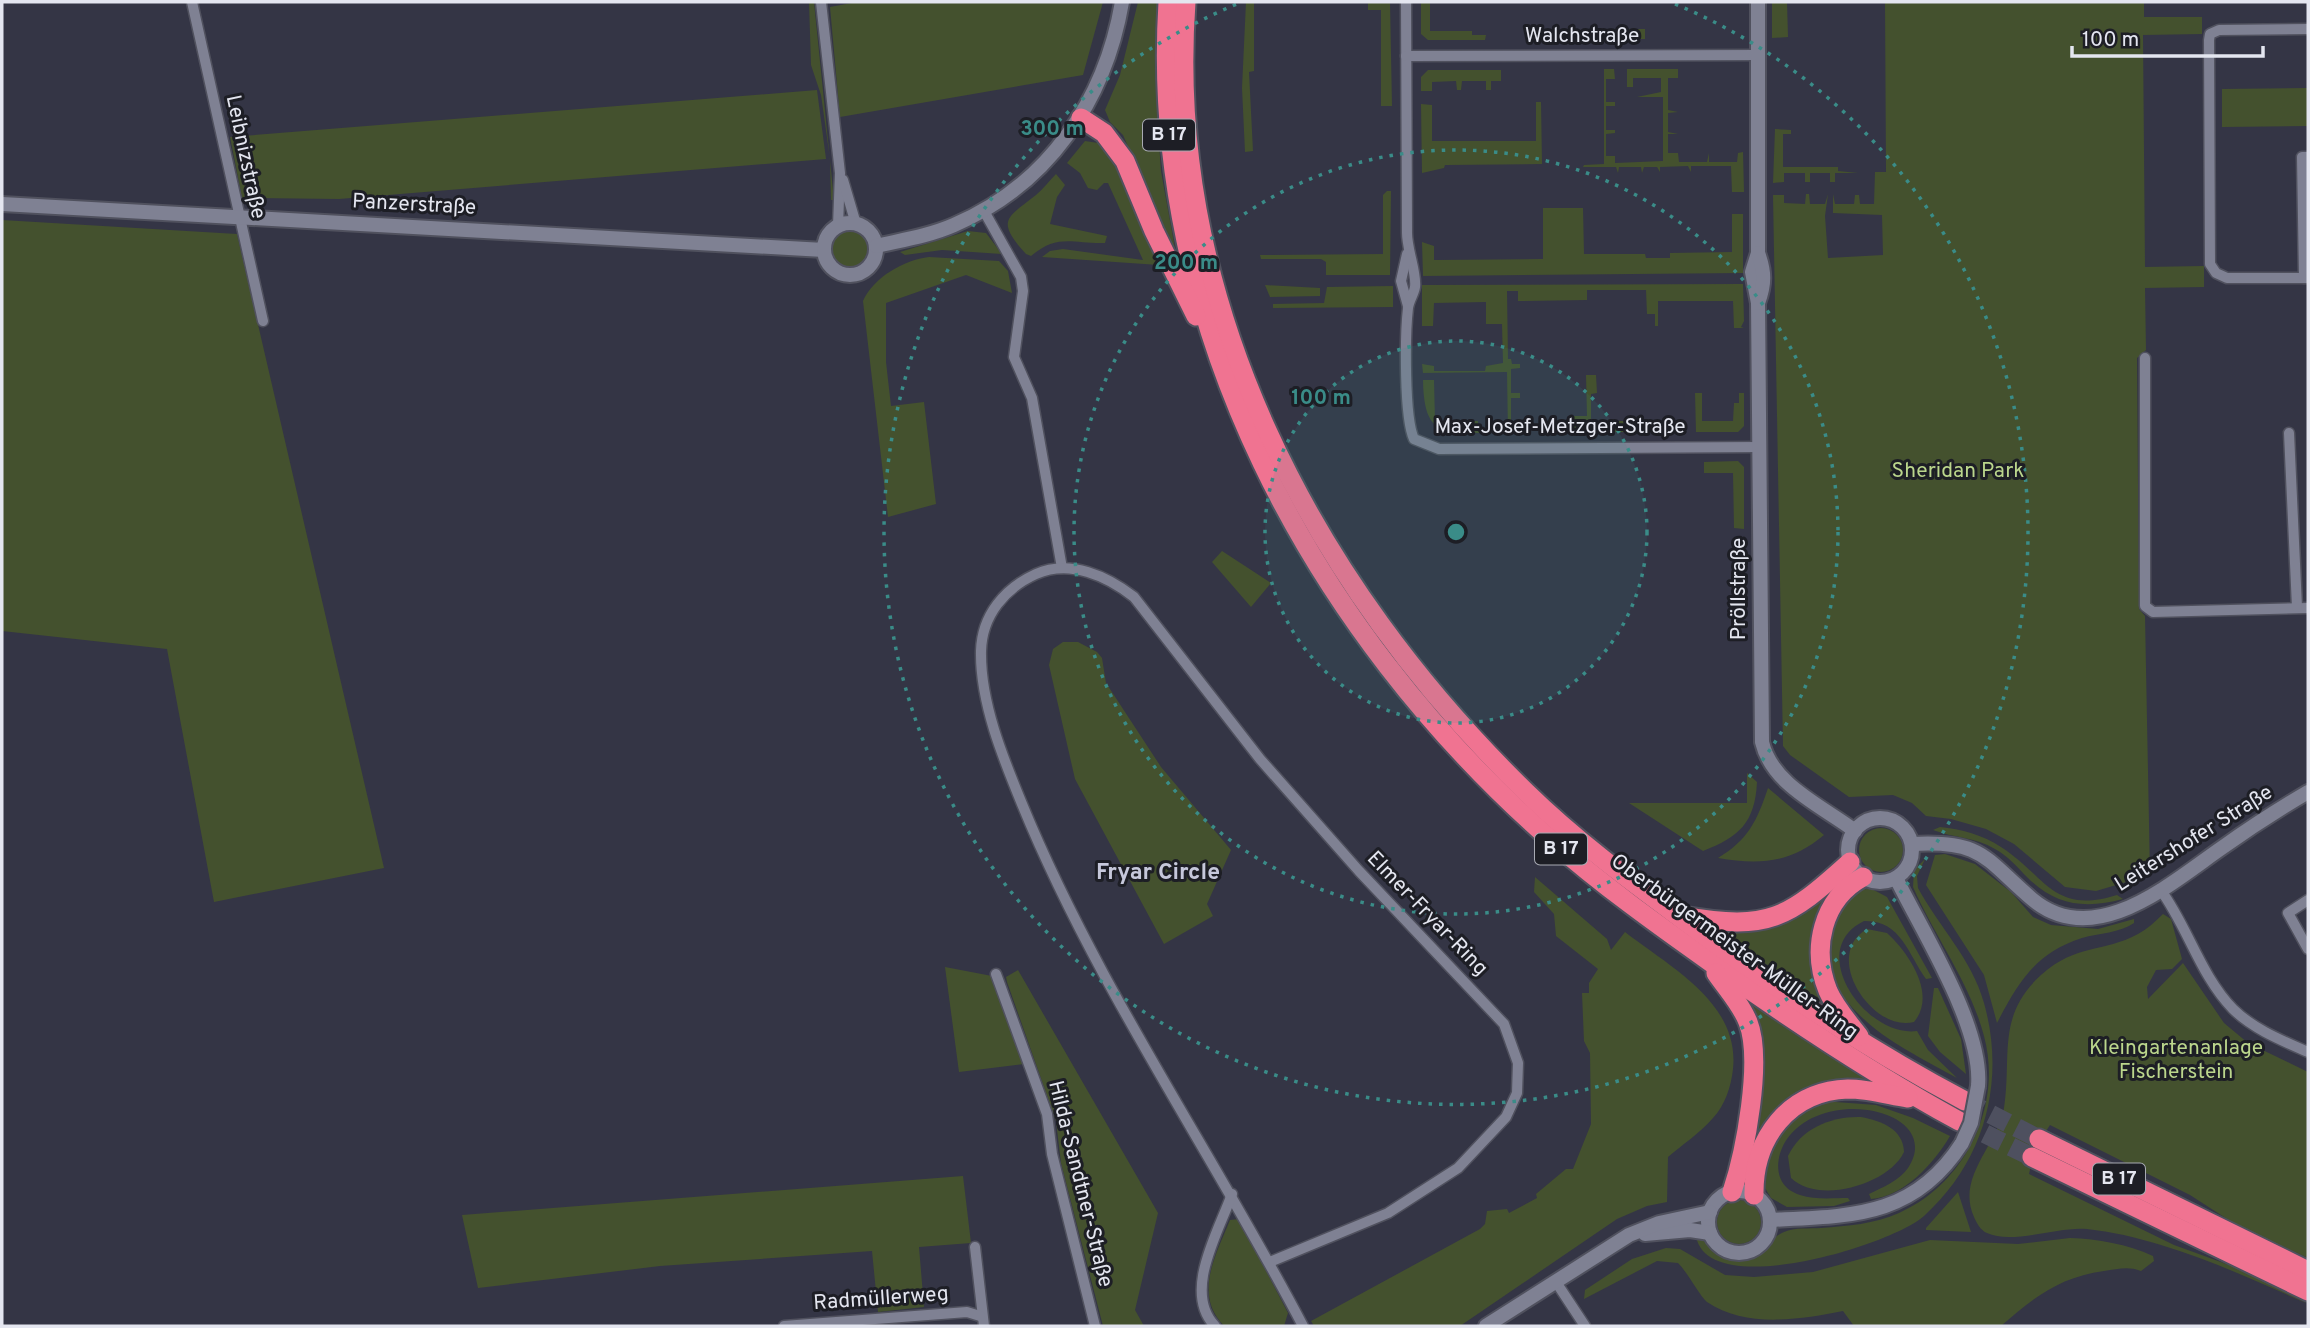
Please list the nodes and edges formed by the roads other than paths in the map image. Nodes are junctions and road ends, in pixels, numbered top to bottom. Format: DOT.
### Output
graph roads {
  1 [pos="192,2"];
  2 [pos="821,2"];
  3 [pos="1122,2"];
  4 [pos="1168,2"];
  5 [pos="1186,2"];
  6 [pos="1198,2"];
  7 [pos="1406,2"];
  8 [pos="1758,2"];
  9 [pos="2308,29"];
  10 [pos="1758,55"];
  11 [pos="1406,56"];
  12 [pos="1184,58"];
  13 [pos="1081,118"];
  14 [pos="2308,157"];
  15 [pos="840,173"];
  16 [pos="2,204"];
  17 [pos="984,211"];
  18 [pos="239,216"];
  19 [pos="856,224"];
  20 [pos="838,226"];
  21 [pos="876,246"];
  22 [pos="824,250"];
  23 [pos="1191,273"];
  24 [pos="2306,278"];
  25 [pos="263,321"];
  26 [pos="2146,358"];
  27 [pos="2288,433"];
  28 [pos="1759,447"];
  29 [pos="1062,568"];
  30 [pos="2303,608"];
  31 [pos="2308,792"];
  32 [pos="1855,831"];
  33 [pos="1912,844"];
  34 [pos="1850,862"];
  35 [pos="1863,877"];
  36 [pos="1896,878"];
  37 [pos="2160,889"];
  38 [pos="2308,900"];
  39 [pos="1676,915"];
  40 [pos="2308,949"];
  41 [pos="1708,960"];
  42 [pos="996,974"];
  43 [pos="1866,1046"];
  44 [pos="2308,1052"];
  45 [pos="1923,1101"];
  46 [pos="1965,1101"];
  47 [pos="1959,1121"];
  48 [pos="2039,1139"];
  49 [pos="2032,1157"];
  50 [pos="1732,1192"];
  51 [pos="1232,1194"];
  52 [pos="1755,1195"];
  53 [pos="1710,1212"];
  54 [pos="1770,1220"];
  55 [pos="1710,1233"];
  56 [pos="1629,1235"];
  57 [pos="975,1247"];
  58 [pos="1270,1262"];
  59 [pos="2308,1271"];
  60 [pos="1556,1282"];
  61 [pos="2308,1291"];
  62 [pos="980,1315"];
  63 [pos="839,1323"];
  64 [pos="1301,1325"];
  65 [pos="784,1326"];
  66 [pos="984,1326"];
  67 [pos="1095,1326"];
  68 [pos="1215,1326"];
  69 [pos="1486,1326"];
  70 [pos="1586,1326"];
  1 -- 18 [label="street, Leibnizstraße"];
  2 -- 15 [label="street"];
  3 -- 13 [label="street"];
  4 -- 23 [label="highway, Oberbürgermeister-Müller-Ring / B 17"];
  5 -- 12 [label="highway, Oberbürgermeister-Müller-Ring / B 17"];
  6 -- 12 [label="highway"];
  7 -- 11 [label="street, Max-Josef-Metzger-Straße"];
  8 -- 10 [label="street, Pröllstraße"];
  9 -- 24 [label="street"];
  10 -- 11 [label="street, Walchstraße"];
  10 -- 28 [label="street, Pröllstraße"];
  11 -- 28 [label="street, Max-Josef-Metzger-Straße"];
  12 -- 23 [label="highway, Oberbürgermeister-Müller-Ring / B 17"];
  13 -- 17 [label="street"];
  13 -- 23 [label="highway"];
  14 -- 24 [label="street"];
  15 -- 19 [label="street"];
  15 -- 20 [label="street"];
  16 -- 18 [label="street, Panzerstraße"];
  17 -- 21 [label="street"];
  17 -- 29 [label="street"];
  18 -- 22 [label="street, Panzerstraße"];
  18 -- 25 [label="street, Leibnizstraße"];
  19 -- 20 [label="street"];
  19 -- 21 [label="street"];
  20 -- 22 [label="street"];
  21 -- 22 [label="street"];
  23 -- 39 [label="highway, Oberbürgermeister-Müller-Ring / B 17"];
  23 -- 41 [label="highway, Oberbürgermeister-Müller-Ring / B 17"];
  26 -- 30 [label="street"];
  27 -- 30 [label="street"];
  28 -- 32 [label="street, Pröllstraße"];
  29 -- 51 [label="street, Elmer-Fryar-Ring"];
  29 -- 58 [label="street, Elmer-Fryar-Ring"];
  31 -- 37 [label="street, Leitershofer Straße"];
  32 -- 33 [label="street"];
  32 -- 34 [label="street"];
  33 -- 36 [label="street"];
  33 -- 37 [label="street, Leitershofer Straße"];
  34 -- 35 [label="street"];
  34 -- 39 [label="highway"];
  35 -- 36 [label="street"];
  35 -- 43 [label="highway"];
  36 -- 54 [label="street, bridge"];
  37 -- 44 [label="street"];
  38 -- 40 [label="street"];
  39 -- 43 [label="highway, Oberbürgermeister-Müller-Ring / B 17"];
  41 -- 45 [label="highway, Oberbürgermeister-Müller-Ring / B 17"];
  41 -- 50 [label="highway"];
  42 -- 67 [label="street, Hilda-Sandtner-Straße"];
  43 -- 46 [label="highway, Oberbürgermeister-Müller-Ring / B 17"];
  45 -- 47 [label="highway, Oberbürgermeister-Müller-Ring / B 17"];
  45 -- 52 [label="highway"];
  48 -- 59 [label="highway, B 17"];
  49 -- 61 [label="highway, B 17"];
  50 -- 52 [label="street"];
  50 -- 53 [label="street"];
  51 -- 58 [label="street, Elmer-Fryar-Ring"];
  51 -- 68 [label="street"];
  52 -- 54 [label="street"];
  53 -- 55 [label="street"];
  53 -- 56 [label="street"];
  54 -- 55 [label="street"];
  55 -- 56 [label="street"];
  56 -- 60 [label="street"];
  57 -- 62 [label="street"];
  58 -- 64 [label="street, Elmer-Fryar-Ring"];
  60 -- 69 [label="street"];
  60 -- 70 [label="street"];
  62 -- 63 [label="street, Radmüllerweg"];
  62 -- 66 [label="street"];
  63 -- 65 [label="street, Radmüllerweg"];
}
